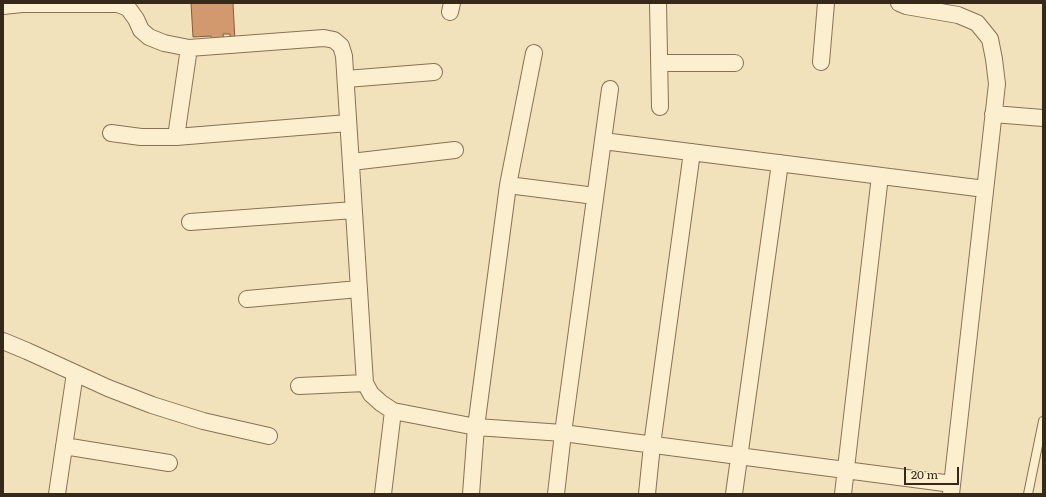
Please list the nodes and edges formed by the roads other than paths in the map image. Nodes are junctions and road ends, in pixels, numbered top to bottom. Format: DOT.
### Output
graph roads {
  1 [pos="658,3"];
  2 [pos="826,3"];
  3 [pos="899,3"];
  4 [pos="3,6"];
  5 [pos="189,48"];
  6 [pos="534,53"];
  7 [pos="821,62"];
  8 [pos="659,63"];
  9 [pos="735,63"];
  10 [pos="434,72"];
  11 [pos="346,79"];
  12 [pos="610,89"];
  13 [pos="660,107"];
  14 [pos="993,114"];
  15 [pos="1043,118"];
  16 [pos="348,123"];
  17 [pos="111,134"];
  18 [pos="176,136"];
  19 [pos="603,141"];
  20 [pos="455,150"];
  21 [pos="692,152"];
  22 [pos="351,162"];
  23 [pos="780,163"];
  24 [pos="880,176"];
  25 [pos="508,185"];
  26 [pos="985,189"];
  27 [pos="595,196"];
  28 [pos="354,210"];
  29 [pos="190,222"];
  30 [pos="359,289"];
  31 [pos="247,299"];
  32 [pos="3,341"];
  33 [pos="75,373"];
  34 [pos="364,383"];
  35 [pos="299,386"];
  36 [pos="393,411"];
  37 [pos="1043,421"];
  38 [pos="476,427"];
  39 [pos="563,433"];
  40 [pos="269,436"];
  41 [pos="652,445"];
  42 [pos="64,446"];
  43 [pos="739,456"];
  44 [pos="169,463"];
  45 [pos="846,471"];
  46 [pos="951,489"];
  47 [pos="56,494"];
  48 [pos="383,494"];
  49 [pos="470,494"];
  50 [pos="556,494"];
  51 [pos="647,494"];
  52 [pos="734,494"];
  53 [pos="843,494"];
  54 [pos="1028,494"];
  1 -- 8 [label="street"];
  2 -- 7 [label="street"];
  3 -- 14 [label="street"];
  4 -- 5 [label="street"];
  5 -- 11 [label="street"];
  5 -- 18 [label="street"];
  6 -- 25 [label="street"];
  8 -- 9 [label="street"];
  8 -- 13 [label="street"];
  10 -- 11 [label="street"];
  11 -- 16 [label="street"];
  12 -- 19 [label="street"];
  14 -- 15 [label="street"];
  14 -- 26 [label="street"];
  16 -- 18 [label="street"];
  16 -- 22 [label="street"];
  17 -- 18 [label="street"];
  19 -- 21 [label="street"];
  19 -- 27 [label="street"];
  20 -- 22 [label="street"];
  21 -- 23 [label="street"];
  21 -- 41 [label="street"];
  22 -- 28 [label="street"];
  23 -- 24 [label="street"];
  23 -- 43 [label="street"];
  24 -- 26 [label="street"];
  24 -- 45 [label="street"];
  25 -- 27 [label="street"];
  25 -- 38 [label="street"];
  26 -- 46 [label="street"];
  27 -- 39 [label="street"];
  28 -- 29 [label="street"];
  28 -- 30 [label="street"];
  30 -- 31 [label="street"];
  30 -- 34 [label="street"];
  32 -- 33 [label="street"];
  33 -- 40 [label="street"];
  33 -- 42 [label="street"];
  34 -- 35 [label="street"];
  34 -- 36 [label="street"];
  36 -- 38 [label="street"];
  36 -- 48 [label="street"];
  37 -- 54 [label="lane"];
  38 -- 39 [label="street"];
  38 -- 49 [label="street"];
  39 -- 41 [label="street"];
  39 -- 50 [label="street"];
  41 -- 43 [label="street"];
  41 -- 51 [label="street"];
  42 -- 44 [label="street"];
  42 -- 47 [label="street"];
  43 -- 45 [label="street"];
  43 -- 52 [label="street"];
  45 -- 46 [label="street"];
  45 -- 53 [label="street"];
}
